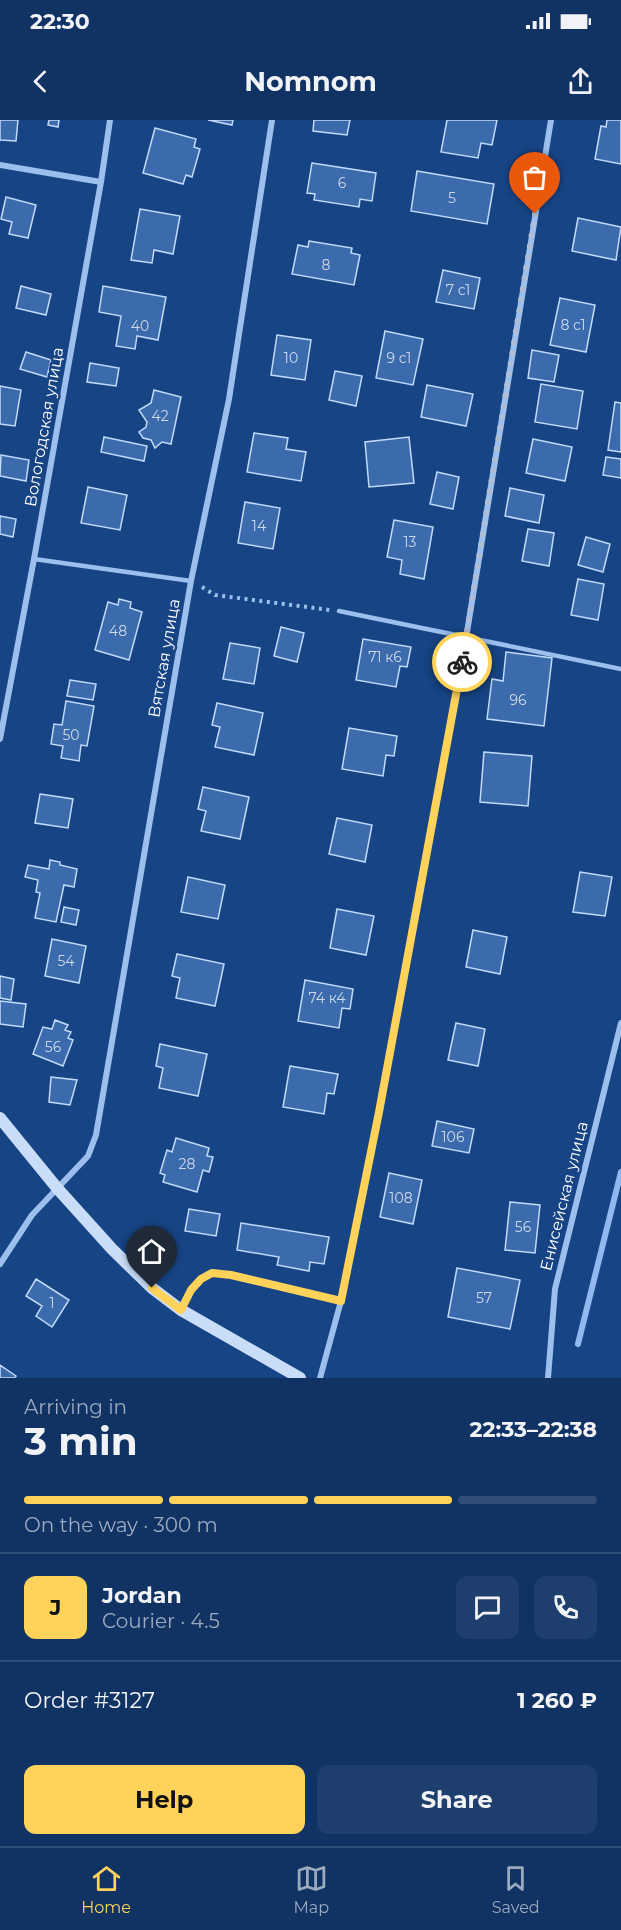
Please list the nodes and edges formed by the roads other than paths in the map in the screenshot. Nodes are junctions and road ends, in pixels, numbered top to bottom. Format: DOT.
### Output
graph roads {
  1 [pos="110,120"];
  2 [pos="272,120"];
  3 [pos="551,120"];
  4 [pos="0,165"];
  5 [pos="101,182"];
  6 [pos="34,559"];
  7 [pos="191,581"];
  8 [pos="339,611"];
  9 [pos="466,638"];
  10 [pos="621,669"];
  11 [pos="0,739"];
  12 [pos="621,1023"];
  13 [pos="0,1118"];
  14 [pos="57,1188"];
  15 [pos="0,1264"];
  16 [pos="341,1301"];
  17 [pos="181,1310"];
  18 [pos="300,1378"];
  19 [pos="320,1378"];
  20 [pos="548,1378"];
  1 -- 5 [label="street, Вологодская улица"];
  2 -- 7 [label="street, Вятская улица"];
  3 -- 9 [label="street"];
  4 -- 5 [label="street"];
  5 -- 6 [label="street, Вологодская улица"];
  6 -- 7 [label="lane"];
  6 -- 11 [label="street, Вологодская улица"];
  7 -- 14 [label="street, Вятская улица"];
  8 -- 9 [label="lane"];
  9 -- 10 [label="lane"];
  9 -- 16 [label="street"];
  12 -- 20 [label="street, Енисейская улица"];
  13 -- 14 [label="street"];
  14 -- 15 [label="street, Вятская улица"];
  14 -- 17 [label="street"];
  16 -- 17 [label="lane"];
  16 -- 19 [label="street"];
  17 -- 18 [label="street"];
}
